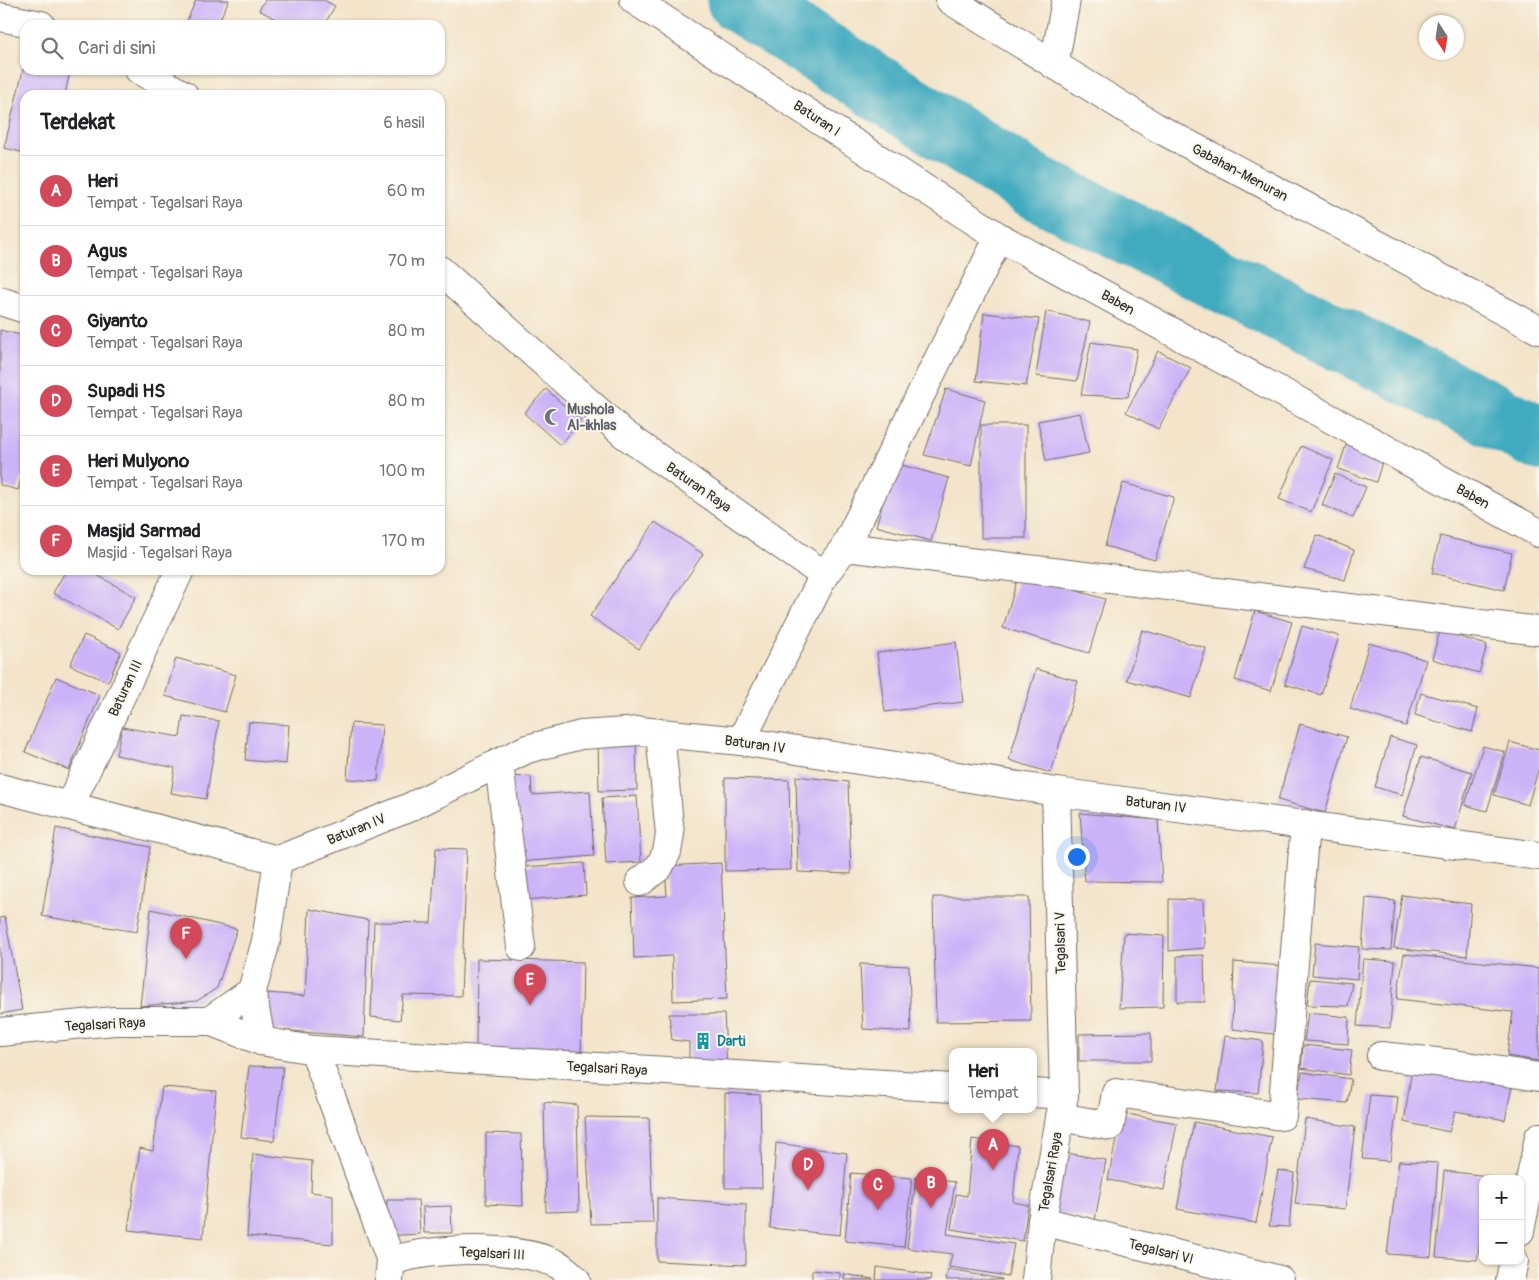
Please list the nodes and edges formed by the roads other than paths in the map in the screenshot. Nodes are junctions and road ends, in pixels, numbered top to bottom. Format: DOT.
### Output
graph roads {
  1 [pos="634,0"];
  2 [pos="950,0"];
  3 [pos="1066,0"];
  4 [pos="0,17"];
  5 [pos="20,21"];
  6 [pos="1054,65"];
  7 [pos="148,75"];
  8 [pos="175,90"];
  9 [pos="1000,237"];
  10 [pos="445,274"];
  11 [pos="0,301"];
  12 [pos="20,308"];
  13 [pos="1539,330"];
  14 [pos="1539,533"];
  15 [pos="845,547"];
  16 [pos="178,575"];
  17 [pos="824,575"];
  18 [pos="1539,631"];
  19 [pos="660,733"];
  20 [pos="741,741"];
  21 [pos="499,763"];
  22 [pos="0,788"];
  23 [pos="1056,792"];
  24 [pos="70,805"];
  25 [pos="1305,824"];
  26 [pos="1539,856"];
  27 [pos="278,860"];
  28 [pos="640,882"];
  29 [pos="521,947"];
  30 [pos="252,991"];
  31 [pos="209,1021"];
  32 [pos="0,1032"];
  33 [pos="261,1041"];
  34 [pos="314,1050"];
  35 [pos="1382,1056"];
  36 [pos="1539,1076"];
  37 [pos="949,1088"];
  38 [pos="1037,1095"];
  39 [pos="1062,1106"];
  40 [pos="1539,1137"];
  41 [pos="1522,1220"];
  42 [pos="1042,1221"];
  43 [pos="1513,1265"];
  44 [pos="390,1270"];
  45 [pos="576,1280"];
  46 [pos="1036,1280"];
  47 [pos="1280,1280"];
  48 [pos="1510,1280"];
  1 -- 9 [label="street, Baturan I"];
  2 -- 6 [label="street, Gabahan-Menuran"];
  3 -- 6 [label="street"];
  4 -- 5 [label="street"];
  6 -- 13 [label="street, Gabahan-Menuran"];
  7 -- 8 [label="street"];
  9 -- 14 [label="street, Baben"];
  9 -- 15 [label="street"];
  10 -- 17 [label="street, Baturan Raya"];
  11 -- 12 [label="street"];
  15 -- 17 [label="street"];
  15 -- 18 [label="street"];
  16 -- 24 [label="street, Baturan III"];
  17 -- 20 [label="street"];
  19 -- 20 [label="street, Baturan IV"];
  19 -- 21 [label="street, Baturan IV"];
  19 -- 28 [label="street"];
  20 -- 23 [label="street, Baturan IV"];
  21 -- 27 [label="street, Baturan IV"];
  21 -- 29 [label="street"];
  22 -- 24 [label="street"];
  23 -- 25 [label="street, Baturan IV"];
  23 -- 39 [label="street, Tegalsari V"];
  24 -- 27 [label="street"];
  25 -- 26 [label="street, Baturan IV"];
  25 -- 39 [label="street"];
  27 -- 30 [label="street"];
  30 -- 31 [label="street"];
  30 -- 33 [label="street"];
  31 -- 32 [label="street, Tegalsari Raya"];
  31 -- 33 [label="street, Tegalsari Raya"];
  33 -- 34 [label="street, Tegalsari Raya"];
  34 -- 37 [label="street, Tegalsari Raya"];
  34 -- 44 [label="street"];
  35 -- 36 [label="street"];
  38 -- 39 [label="street"];
  39 -- 42 [label="street, Tegalsari Raya"];
  40 -- 41 [label="street"];
  42 -- 46 [label="street, Tegalsari Raya"];
  42 -- 47 [label="street, Tegalsari VI"];
  43 -- 48 [label="street"];
  44 -- 45 [label="street, Tegalsari III"];
}
